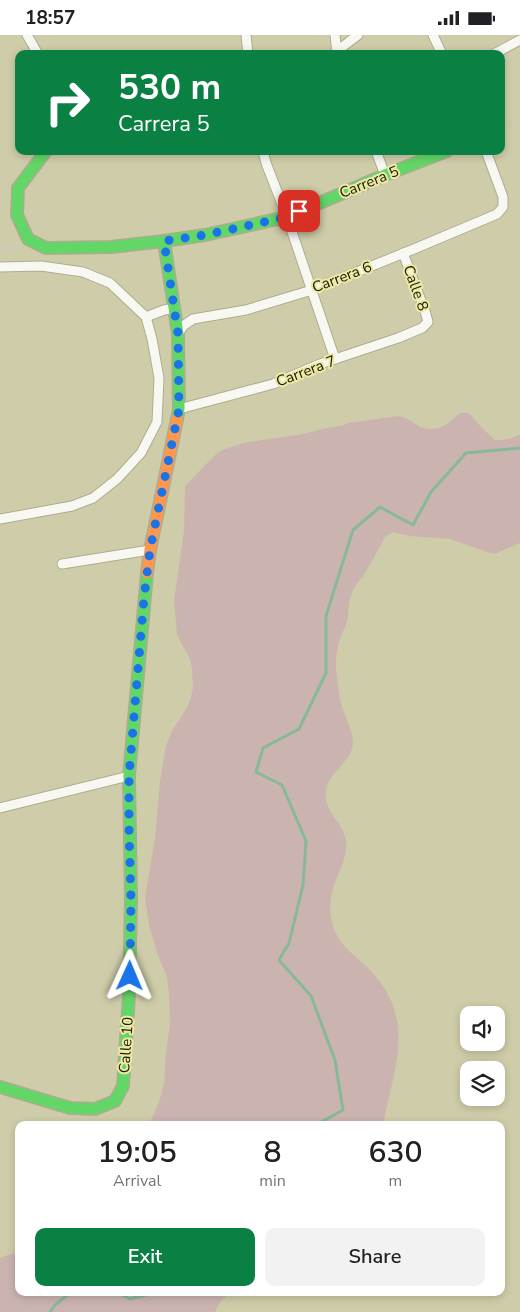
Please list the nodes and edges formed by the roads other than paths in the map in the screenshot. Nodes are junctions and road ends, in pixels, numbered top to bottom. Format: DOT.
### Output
graph roads {
  1 [pos="27,35"];
  2 [pos="246,35"];
  3 [pos="335,35"];
  4 [pos="358,35"];
  5 [pos="433,35"];
  6 [pos="520,40"];
  7 [pos="36,50"];
  8 [pos="248,50"];
  9 [pos="335,50"];
  10 [pos="339,50"];
  11 [pos="440,50"];
  12 [pos="501,50"];
  13 [pos="43,155"];
  14 [pos="264,155"];
  15 [pos="378,155"];
  16 [pos="437,155"];
  17 [pos="487,155"];
  18 [pos="385,175"];
  19 [pos="287,217"];
  20 [pos="164,241"];
  21 [pos="403,253"];
  22 [pos="0,267"];
  23 [pos="312,290"];
  24 [pos="175,308"];
  25 [pos="146,317"];
  26 [pos="428,322"];
  27 [pos="178,334"];
  28 [pos="335,359"];
  29 [pos="179,409"];
  30 [pos="0,519"];
  31 [pos="150,550"];
  32 [pos="62,564"];
  33 [pos="129,776"];
  34 [pos="0,809"];
  35 [pos="0,1087"];
  1 -- 7 [label="street"];
  2 -- 8 [label="street"];
  3 -- 9 [label="street"];
  4 -- 10 [label="street"];
  5 -- 11 [label="street"];
  6 -- 12 [label="street"];
  13 -- 20 [label="street, Carrera 5"];
  14 -- 19 [label="street"];
  15 -- 18 [label="street"];
  16 -- 18 [label="street, Carrera 5"];
  17 -- 21 [label="street, Carrera 6"];
  18 -- 19 [label="street, Carrera 5"];
  19 -- 20 [label="street, Carrera 5"];
  19 -- 23 [label="street"];
  20 -- 24 [label="street, Calle 10"];
  21 -- 23 [label="street, Carrera 6"];
  21 -- 26 [label="street, Calle 8"];
  22 -- 25 [label="street"];
  23 -- 27 [label="street, Carrera 6"];
  23 -- 28 [label="street"];
  24 -- 25 [label="street"];
  24 -- 27 [label="street, Calle 10"];
  25 -- 30 [label="street"];
  26 -- 28 [label="street, Carrera 7"];
  27 -- 29 [label="street, Calle 10"];
  28 -- 29 [label="street, Carrera 7"];
  29 -- 31 [label="street, Calle 10"];
  31 -- 32 [label="street"];
  31 -- 33 [label="street, Calle 10"];
  33 -- 34 [label="street"];
  33 -- 35 [label="street, Calle 10"];
}
